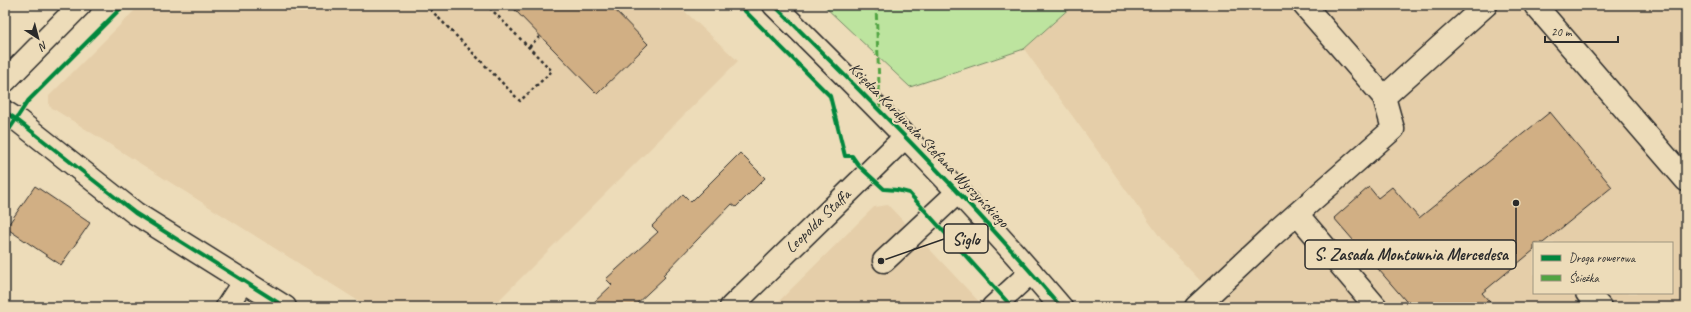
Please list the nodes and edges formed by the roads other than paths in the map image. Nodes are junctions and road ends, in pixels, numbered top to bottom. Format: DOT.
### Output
graph roads {
  1 [pos="80,5"];
  2 [pos="774,5"];
  3 [pos="1304,5"];
  4 [pos="1486,5"];
  5 [pos="1535,5"];
  6 [pos="5,81"];
  7 [pos="1384,97"];
  8 [pos="5,112"];
  9 [pos="906,136"];
  10 [pos="1686,180"];
  11 [pos="958,192"];
  12 [pos="1297,214"];
  13 [pos="884,261"];
  14 [pos="1031,272"];
  15 [pos="244,281"];
  16 [pos="1588,294"];
  17 [pos="227,307"];
  18 [pos="285,307"];
  19 [pos="731,307"];
  20 [pos="993,307"];
  21 [pos="1061,307"];
  22 [pos="1196,307"];
  23 [pos="1376,307"];
  24 [pos="1600,307"];
  1 -- 6 [label="street"];
  2 -- 9 [label="street, Księdza Kardynała Stefana Wyszyńskiego"];
  3 -- 7 [label="street"];
  4 -- 7 [label="street"];
  5 -- 10 [label="street"];
  7 -- 12 [label="street"];
  8 -- 15 [label="street"];
  9 -- 11 [label="street, Księdza Kardynała Stefana Wyszyńskiego"];
  9 -- 19 [label="street, Leopolda Staffa"];
  11 -- 13 [label="street"];
  11 -- 14 [label="street, Księdza Kardynała Stefana Wyszyńskiego"];
  12 -- 22 [label="street"];
  12 -- 23 [label="street"];
  14 -- 20 [label="street"];
  14 -- 21 [label="street, Księdza Kardynała Stefana Wyszyńskiego"];
  15 -- 17 [label="street"];
  15 -- 18 [label="street"];
  16 -- 24 [label="street"];
}
